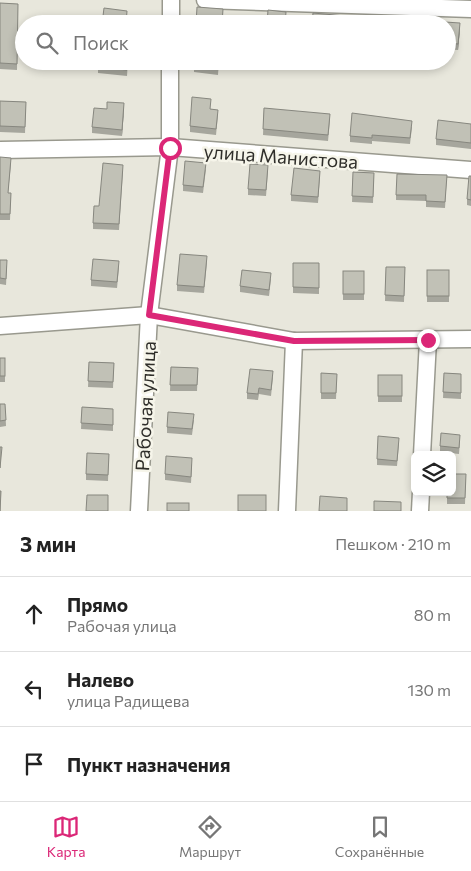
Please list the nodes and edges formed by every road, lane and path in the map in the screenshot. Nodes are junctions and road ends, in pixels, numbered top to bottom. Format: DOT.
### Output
graph roads {
  1 [pos="171,0"];
  2 [pos="205,0"];
  3 [pos="471,10"];
  4 [pos="171,15"];
  5 [pos="170,70"];
  6 [pos="170,148"];
  7 [pos="0,150"];
  8 [pos="471,170"];
  9 [pos="149,315"];
  10 [pos="0,326"];
  11 [pos="471,339"];
  12 [pos="428,340"];
  13 [pos="294,341"];
  14 [pos="422,451"];
  15 [pos="421,496"];
  16 [pos="139,511"];
  17 [pos="287,511"];
  18 [pos="420,511"];
  1 -- 4 [label="street"];
  2 -- 3 [label="street"];
  5 -- 6 [label="street, Рабочая улица"];
  6 -- 7 [label="street, улица Манистова"];
  6 -- 8 [label="street, улица Манистова"];
  6 -- 9 [label="street, Рабочая улица"];
  9 -- 10 [label="street"];
  9 -- 13 [label="street"];
  9 -- 16 [label="street, Рабочая улица"];
  11 -- 12 [label="street"];
  12 -- 13 [label="street"];
  12 -- 14 [label="street"];
  13 -- 17 [label="street"];
  15 -- 18 [label="street"];
}
